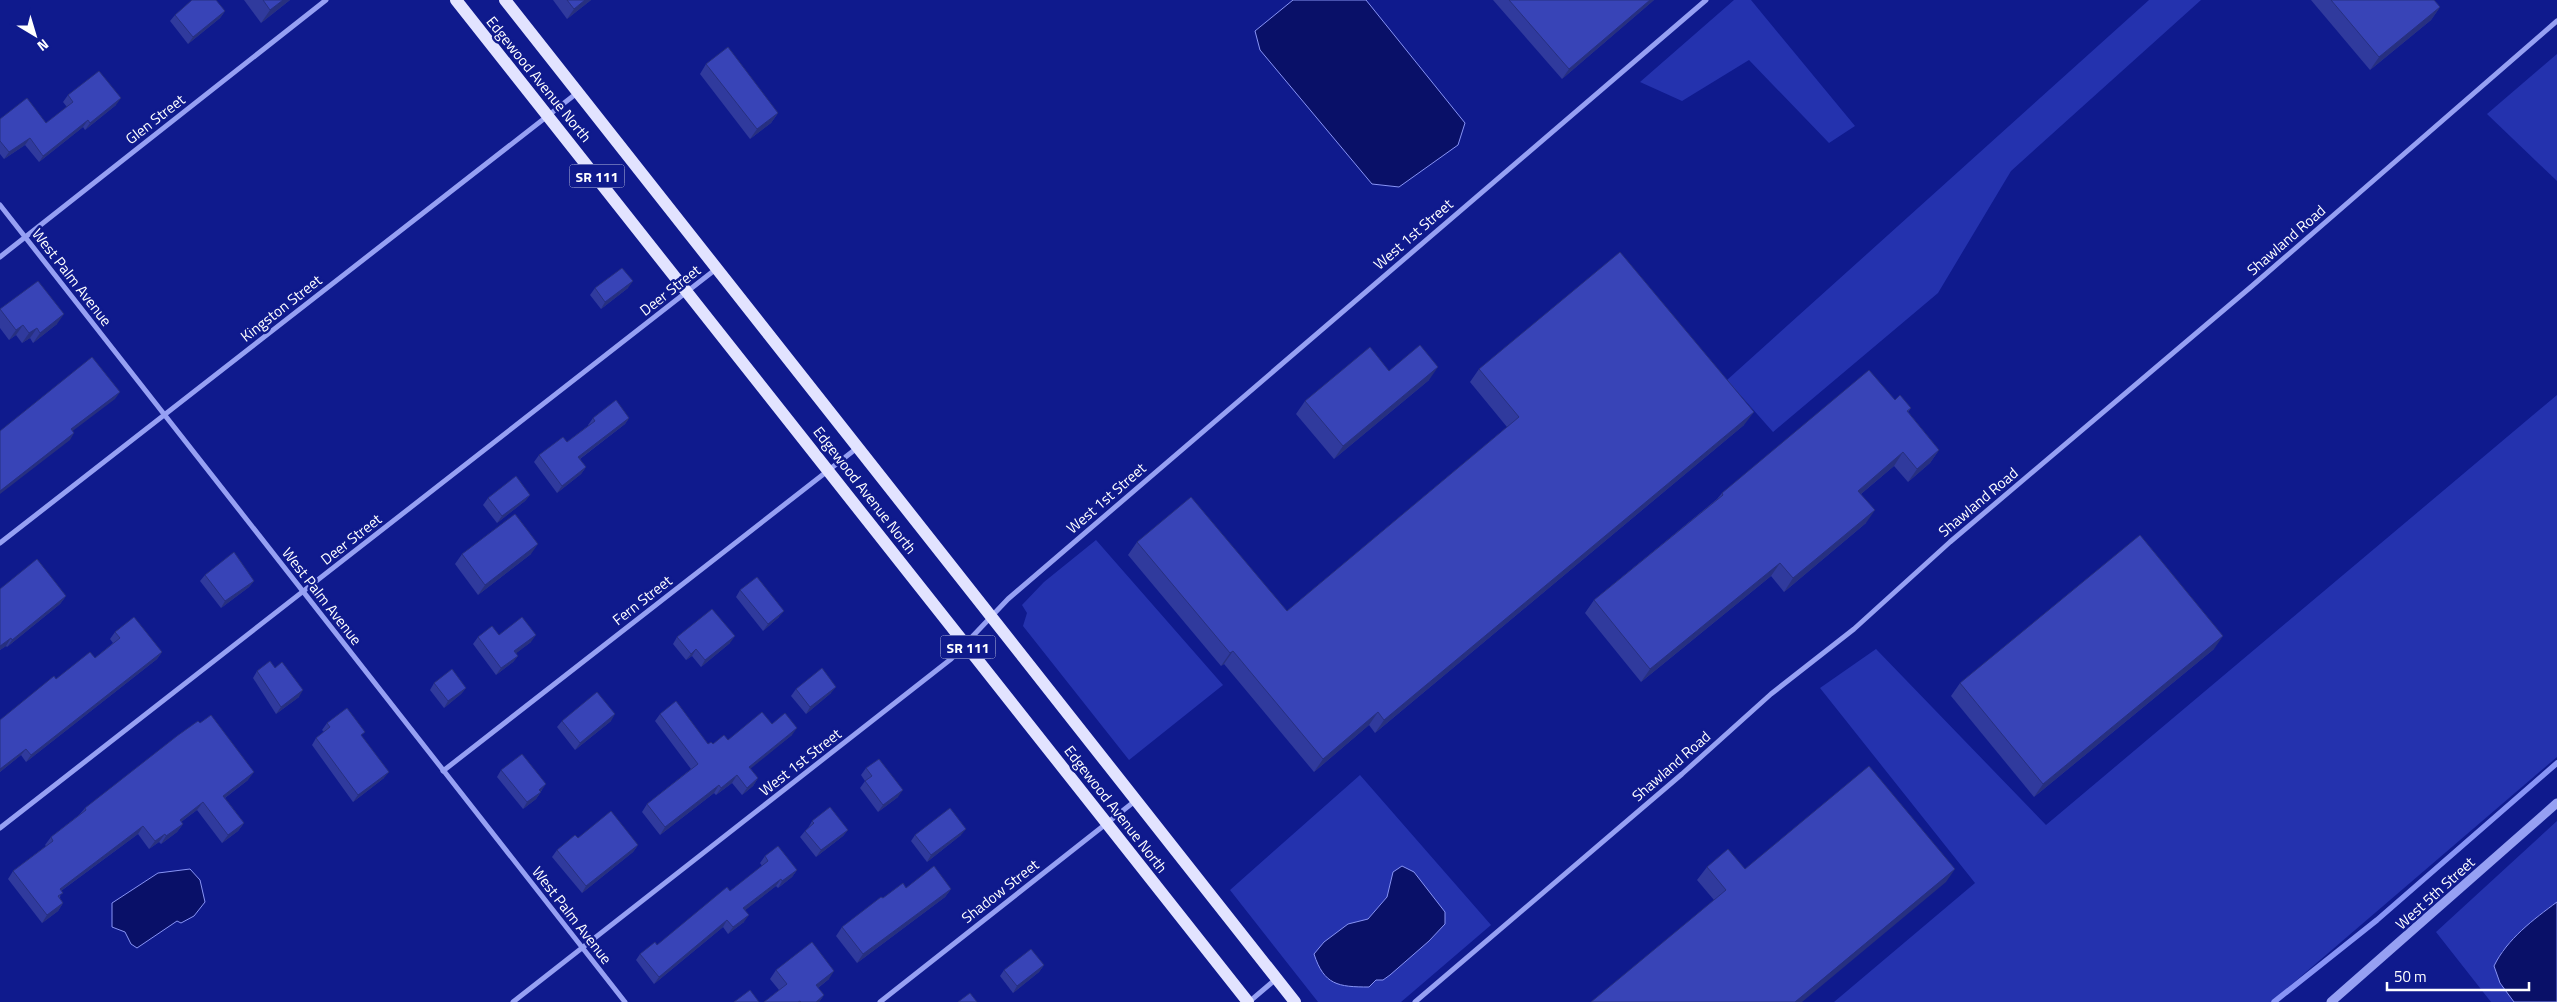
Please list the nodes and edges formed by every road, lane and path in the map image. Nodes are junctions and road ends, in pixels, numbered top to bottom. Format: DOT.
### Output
graph roads {
  1 [pos="326,0"];
  2 [pos="456,0"];
  3 [pos="505,0"];
  4 [pos="1706,0"];
  5 [pos="2557,21"];
  6 [pos="577,92"];
  7 [pos="548,115"];
  8 [pos="0,205"];
  9 [pos="25,237"];
  10 [pos="0,257"];
  11 [pos="716,269"];
  12 [pos="688,291"];
  13 [pos="164,414"];
  14 [pos="857,448"];
  15 [pos="829,470"];
  16 [pos="0,543"];
  17 [pos="303,592"];
  18 [pos="990,616"];
  19 [pos="964,642"];
  20 [pos="443,771"];
  21 [pos="1136,801"];
  22 [pos="2557,803"];
  23 [pos="1107,824"];
  24 [pos="0,828"];
  25 [pos="583,949"];
  26 [pos="1276,979"];
  27 [pos="513,1002"];
  28 [pos="624,1002"];
  29 [pos="880,1002"];
  30 [pos="1248,1002"];
  31 [pos="1295,1002"];
  32 [pos="1415,1002"];
  33 [pos="2331,1002"];
  1 -- 9 [label="street, Glen Street"];
  2 -- 7 [label="main road, Edgewood Avenue North / SR 111"];
  3 -- 6 [label="main road, Edgewood Avenue North / SR 111"];
  4 -- 18 [label="street, West 1st Street"];
  5 -- 32 [label="street, Shawland Road"];
  6 -- 7 [label="street, Kingston Street"];
  6 -- 11 [label="main road, Edgewood Avenue North / SR 111"];
  7 -- 12 [label="main road, Edgewood Avenue North / SR 111"];
  7 -- 13 [label="street, Kingston Street"];
  8 -- 9 [label="street, West Palm Avenue"];
  9 -- 10 [label="street, Glen Street"];
  9 -- 13 [label="street, West Palm Avenue"];
  11 -- 12 [label="street, Deer Street"];
  11 -- 14 [label="main road, Edgewood Avenue North / SR 111"];
  12 -- 15 [label="main road, Edgewood Avenue North / SR 111"];
  12 -- 17 [label="street, Deer Street"];
  13 -- 16 [label="street, Kingston Street"];
  13 -- 17 [label="street, West Palm Avenue"];
  14 -- 15 [label="street, Fern Street"];
  14 -- 18 [label="main road, Edgewood Avenue North / SR 111"];
  15 -- 19 [label="main road, Edgewood Avenue North / SR 111"];
  15 -- 20 [label="street, Fern Street"];
  17 -- 20 [label="street, West Palm Avenue"];
  17 -- 24 [label="street, Deer Street"];
  18 -- 19 [label="street, West 1st Street"];
  18 -- 21 [label="main road, Edgewood Avenue North / SR 111"];
  19 -- 23 [label="main road, Edgewood Avenue North / SR 111"];
  19 -- 25 [label="street, West 1st Street"];
  20 -- 25 [label="street, West Palm Avenue"];
  21 -- 23 [label="street, Shadow Street"];
  21 -- 26 [label="main road, Edgewood Avenue North / SR 111"];
  22 -- 33 [label="street, West 5th Street"];
  23 -- 29 [label="street, Shadow Street"];
  23 -- 30 [label="main road, Edgewood Avenue North / SR 111"];
  25 -- 27 [label="street, West 1st Street"];
  25 -- 28 [label="street, West Palm Avenue"];
  26 -- 30 [label="street"];
  26 -- 31 [label="main road, Edgewood Avenue North / SR 111"];
}
